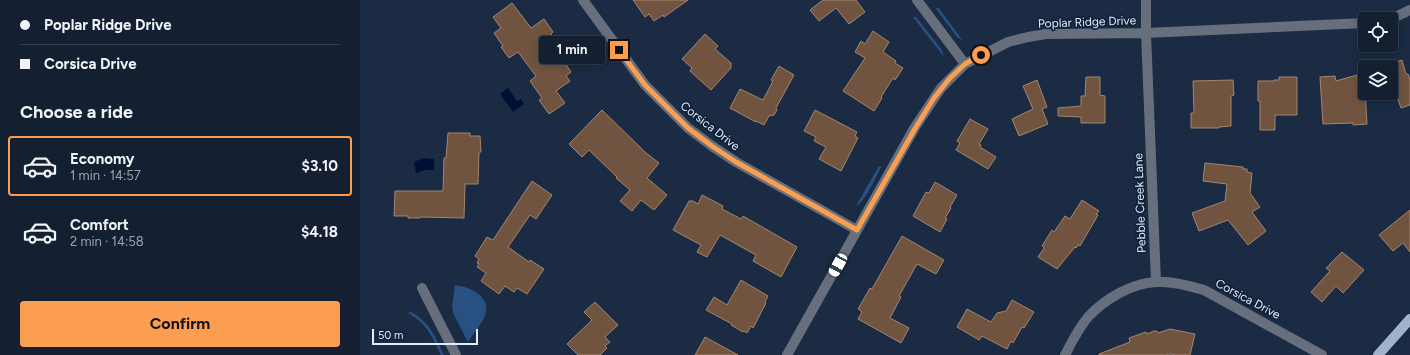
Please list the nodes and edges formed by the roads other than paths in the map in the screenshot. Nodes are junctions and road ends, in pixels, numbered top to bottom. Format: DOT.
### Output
graph roads {
  1 [pos="583,0"];
  2 [pos="917,0"];
  3 [pos="1146,0"];
  4 [pos="1410,10"];
  5 [pos="1398,16"];
  6 [pos="1358,23"];
  7 [pos="1146,33"];
  8 [pos="965,64"];
  9 [pos="857,230"];
  10 [pos="1156,282"];
  11 [pos="422,288"];
  12 [pos="1410,319"];
  13 [pos="456,355"];
  14 [pos="787,355"];
  15 [pos="1065,355"];
  16 [pos="1322,355"];
  17 [pos="1378,355"];
  1 -- 9 [label="street, Corsica Drive"];
  2 -- 8 [label="street"];
  3 -- 7 [label="street, Pebble Creek Lane"];
  4 -- 5 [label="street"];
  6 -- 7 [label="street, Poplar Ridge Drive"];
  7 -- 8 [label="street, Poplar Ridge Drive"];
  7 -- 10 [label="street, Pebble Creek Lane"];
  8 -- 9 [label="street, Poplar Ridge Drive"];
  9 -- 14 [label="street, Poplar Ridge Drive"];
  10 -- 15 [label="street"];
  10 -- 16 [label="street, Corsica Drive"];
  11 -- 13 [label="street"];
  12 -- 17 [label="main road"];
}
